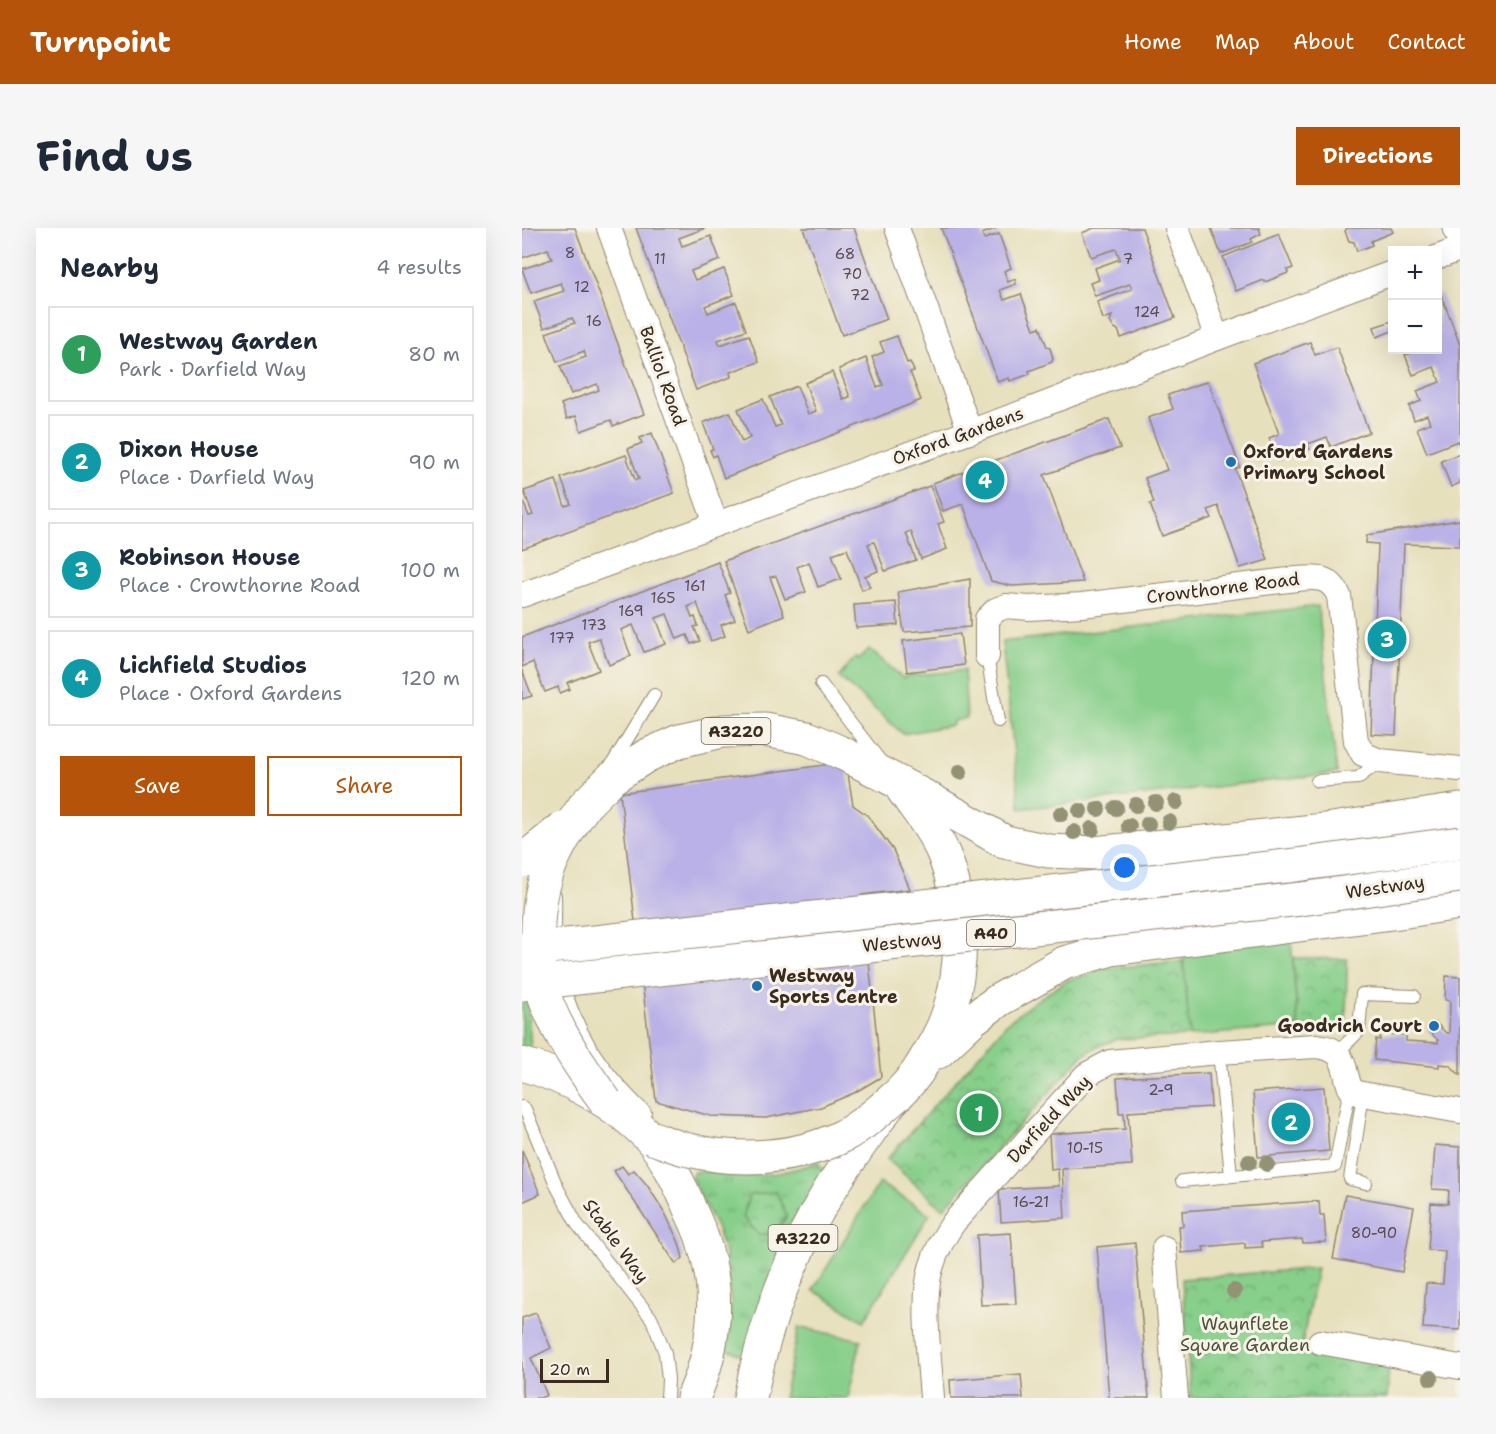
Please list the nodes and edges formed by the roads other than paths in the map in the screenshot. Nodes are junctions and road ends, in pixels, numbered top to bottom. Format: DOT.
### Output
graph roads {
  1 [pos="609,228"];
  2 [pos="897,228"];
  3 [pos="1178,228"];
  4 [pos="1460,249"];
  5 [pos="1442,255"];
  6 [pos="1388,274"];
  7 [pos="1217,338"];
  8 [pos="970,432"];
  9 [pos="716,524"];
  10 [pos="522,595"];
  11 [pos="987,656"];
  12 [pos="821,684"];
  13 [pos="654,695"];
  14 [pos="998,721"];
  15 [pos="1380,761"];
  16 [pos="1460,768"];
  17 [pos="898,782"];
  18 [pos="1317,782"];
  19 [pos="1460,810"];
  20 [pos="587,812"];
  21 [pos="1460,843"];
  22 [pos="527,851"];
  23 [pos="561,858"];
  24 [pos="1460,876"];
  25 [pos="1460,903"];
  26 [pos="522,950"];
  27 [pos="522,984"];
  28 [pos="1414,996"];
  29 [pos="1218,1052"];
  30 [pos="1338,1052"];
  31 [pos="522,1064"];
  32 [pos="919,1070"];
  33 [pos="1356,1091"];
  34 [pos="896,1096"];
  35 [pos="606,1102"];
  36 [pos="522,1107"];
  37 [pos="1460,1111"];
  38 [pos="653,1126"];
  39 [pos="681,1159"];
  40 [pos="1231,1176"];
  41 [pos="1182,1181"];
  42 [pos="1366,1183"];
  43 [pos="1164,1248"];
  44 [pos="1320,1342"];
  45 [pos="1460,1366"];
  46 [pos="668,1398"];
  47 [pos="693,1398"];
  48 [pos="750,1398"];
  49 [pos="932,1398"];
  50 [pos="1176,1398"];
  1 -- 9 [label="street, Balliol Road"];
  2 -- 8 [label="street"];
  3 -- 7 [label="street"];
  4 -- 5 [label="street"];
  6 -- 7 [label="street, Oxford Gardens"];
  7 -- 8 [label="street, Oxford Gardens"];
  8 -- 9 [label="street, Oxford Gardens"];
  9 -- 10 [label="street, Oxford Gardens"];
  11 -- 14 [label="lane"];
  11 -- 15 [label="street, Crowthorne Road"];
  12 -- 17 [label="lane"];
  13 -- 20 [label="lane"];
  15 -- 16 [label="street"];
  15 -- 18 [label="lane"];
  17 -- 19 [label="highway"];
  17 -- 20 [label="highway, A3220"];
  17 -- 32 [label="highway, A3220, bridge"];
  20 -- 22 [label="highway, bridge"];
  20 -- 23 [label="lane"];
  20 -- 35 [label="highway, A3220, bridge"];
  21 -- 26 [label="highway, Westway / A40, bridge"];
  22 -- 23 [label="lane"];
  23 -- 38 [label="lane"];
  24 -- 27 [label="highway, Westway / A40, bridge"];
  25 -- 32 [label="highway"];
  28 -- 30 [label="lane"];
  29 -- 30 [label="street, Darfield Way"];
  29 -- 40 [label="lane"];
  29 -- 49 [label="street, Darfield Way"];
  30 -- 33 [label="street"];
  31 -- 35 [label="highway"];
  32 -- 34 [label="highway, A3220"];
  33 -- 37 [label="street"];
  33 -- 40 [label="lane"];
  33 -- 42 [label="lane"];
  34 -- 38 [label="highway, A3220, bridge"];
  34 -- 48 [label="highway, A3220, bridge"];
  35 -- 38 [label="highway, A3220"];
  36 -- 46 [label="lane, Stable Way"];
  38 -- 39 [label="lane"];
  38 -- 47 [label="highway, A3220"];
  40 -- 41 [label="lane"];
  43 -- 50 [label="street"];
  44 -- 45 [label="street"];
}
